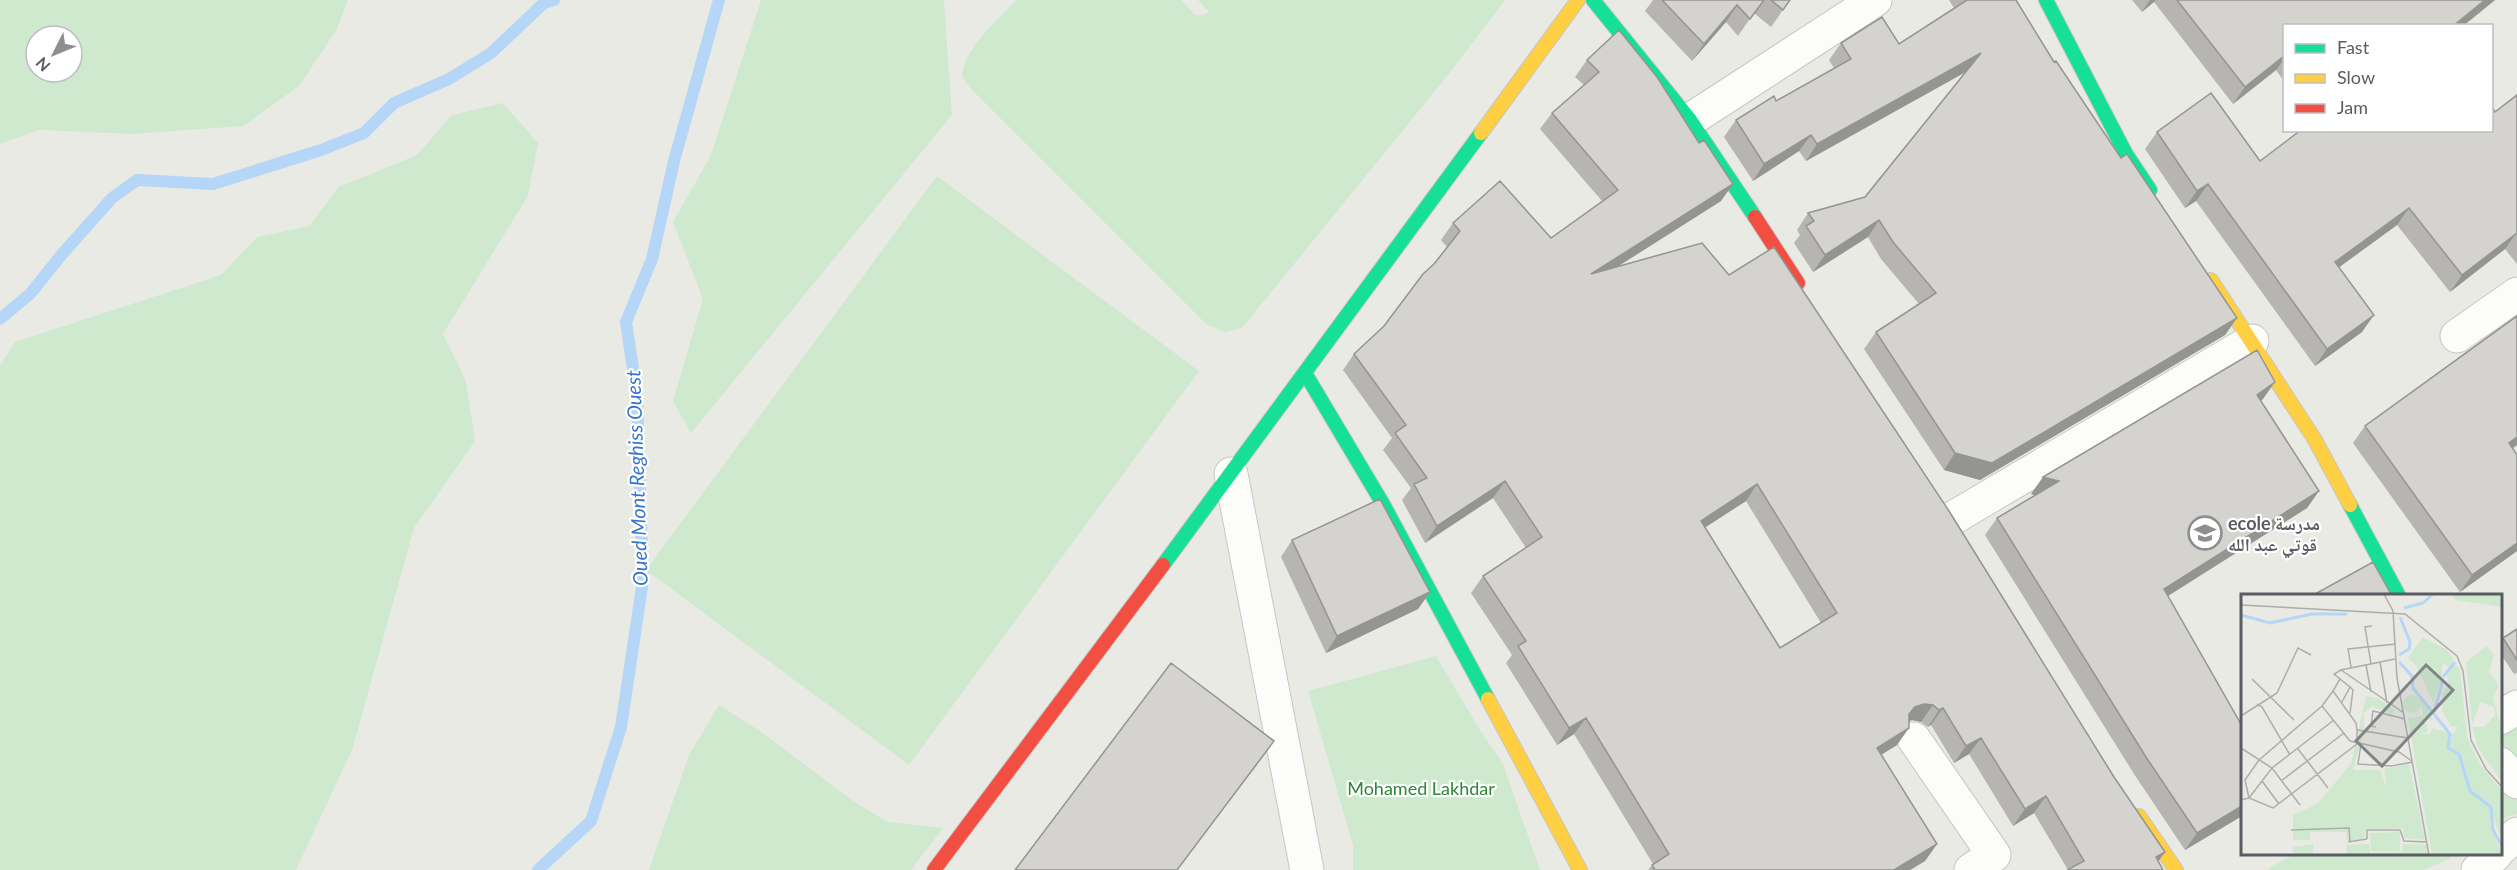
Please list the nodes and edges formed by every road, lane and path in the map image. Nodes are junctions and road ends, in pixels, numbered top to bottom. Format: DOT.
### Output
graph roads {
  1 [pos="1578,0"];
  2 [pos="1593,0"];
  3 [pos="1875,0"];
  4 [pos="2046,0"];
  5 [pos="1690,120"];
  6 [pos="2159,203"];
  7 [pos="2205,272"];
  8 [pos="2517,294"];
  9 [pos="1809,300"];
  10 [pos="2457,336"];
  11 [pos="2252,341"];
  12 [pos="1305,374"];
  13 [pos="1231,474"];
  14 [pos="1953,518"];
  15 [pos="2398,594"];
  16 [pos="2517,708"];
  17 [pos="2502,717"];
  18 [pos="1914,739"];
  19 [pos="2502,766"];
  20 [pos="2517,782"];
  21 [pos="2131,803"];
  22 [pos="2517,834"];
  23 [pos="2502,847"];
  24 [pos="2495,855"];
  25 [pos="934,870"];
  26 [pos="1307,870"];
  27 [pos="1580,870"];
  28 [pos="1971,870"];
  29 [pos="2175,870"];
  30 [pos="2478,870"];
  1 -- 12 [label="street"];
  2 -- 5 [label="street"];
  3 -- 5 [label="street"];
  4 -- 6 [label="street"];
  5 -- 9 [label="street"];
  7 -- 11 [label="street"];
  8 -- 10 [label="street"];
  11 -- 14 [label="street"];
  11 -- 15 [label="street"];
  12 -- 13 [label="street"];
  12 -- 27 [label="street"];
  13 -- 25 [label="street"];
  13 -- 26 [label="street"];
  16 -- 17 [label="street"];
  18 -- 28 [label="street"];
  19 -- 20 [label="street"];
  21 -- 29 [label="street"];
  22 -- 23 [label="street"];
  24 -- 30 [label="street"];
}
